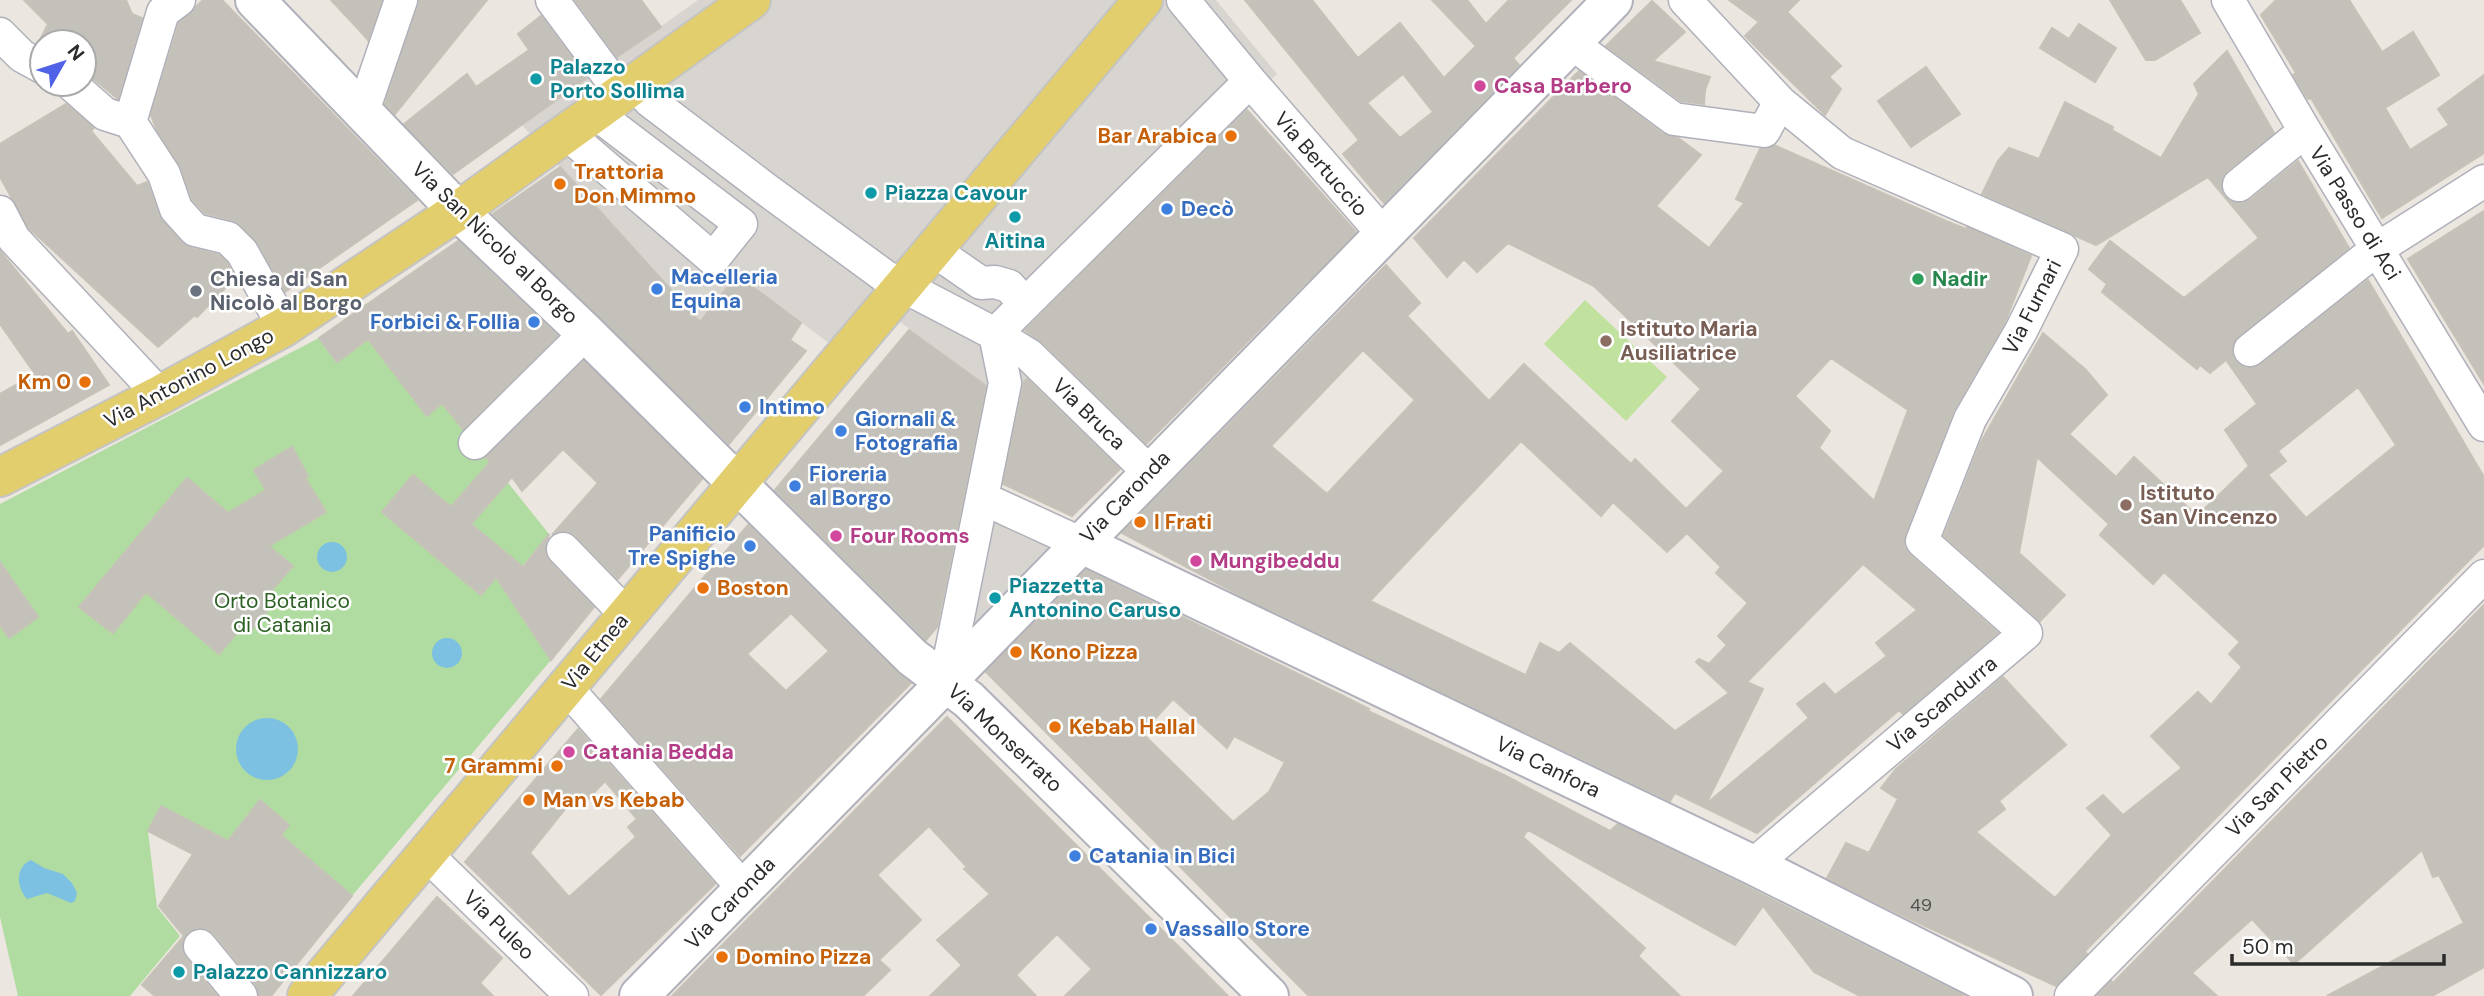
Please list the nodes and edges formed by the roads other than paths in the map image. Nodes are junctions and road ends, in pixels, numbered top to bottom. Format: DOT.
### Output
graph roads {
  1 [pos="179,0"];
  2 [pos="254,0"];
  3 [pos="401,0"];
  4 [pos="552,0"];
  5 [pos="751,0"];
  6 [pos="1143,0"];
  7 [pos="1183,0"];
  8 [pos="1613,0"];
  9 [pos="1685,0"];
  10 [pos="2228,0"];
  11 [pos="0,34"];
  12 [pos="1570,42"];
  13 [pos="28,59"];
  14 [pos="1255,86"];
  15 [pos="87,98"];
  16 [pos="1780,102"];
  17 [pos="593,106"];
  18 [pos="363,111"];
  19 [pos="130,122"];
  20 [pos="2305,131"];
  21 [pos="698,137"];
  22 [pos="629,138"];
  23 [pos="601,164"];
  24 [pos="673,172"];
  25 [pos="2484,181"];
  26 [pos="2239,185"];
  27 [pos="767,190"];
  28 [pos="458,211"];
  29 [pos="0,212"];
  30 [pos="741,224"];
  31 [pos="1384,235"];
  32 [pos="932,249"];
  33 [pos="2377,249"];
  34 [pos="893,297"];
  35 [pos="1026,304"];
  36 [pos="284,327"];
  37 [pos="586,333"];
  38 [pos="995,334"];
  39 [pos="2250,350"];
  40 [pos="160,395"];
  41 [pos="2484,425"];
  42 [pos="475,443"];
  43 [pos="1149,472"];
  44 [pos="0,477"];
  45 [pos="738,483"];
  46 [pos="982,498"];
  47 [pos="1922,541"];
  48 [pos="1080,543"];
  49 [pos="563,549"];
  50 [pos="2484,576"];
  51 [pos="626,614"];
  52 [pos="945,682"];
  53 [pos="566,687"];
  54 [pos="426,854"];
  55 [pos="1753,865"];
  56 [pos="744,889"];
  57 [pos="200,946"];
  58 [pos="241,996"];
  59 [pos="307,996"];
  60 [pos="572,996"];
  61 [pos="639,996"];
  62 [pos="1269,996"];
  63 [pos="2013,996"];
  64 [pos="2071,996"];
  1 -- 19 [label="street"];
  2 -- 18 [label="main road, Via San Nicolò al Borgo"];
  3 -- 18 [label="street"];
  4 -- 17 [label="street"];
  5 -- 17 [label="main road, Via Antonino Longo"];
  6 -- 32 [label="main road, Via Etnea"];
  7 -- 14 [label="street, Via Bertuccio"];
  8 -- 12 [label="main road, Via Caronda"];
  9 -- 16 [label="street, Via Furnari"];
  10 -- 20 [label="street, Via Passo di Aci"];
  11 -- 13 [label="street"];
  12 -- 16 [label="street"];
  12 -- 31 [label="main road, Via Caronda"];
  14 -- 31 [label="street, Via Bertuccio"];
  14 -- 35 [label="street"];
  15 -- 19 [label="street"];
  16 -- 47 [label="street, Via Furnari"];
  17 -- 21 [label="street, Via Bruca"];
  17 -- 22 [label="street"];
  17 -- 23 [label="street"];
  17 -- 28 [label="main road, Via Antonino Longo"];
  18 -- 28 [label="main road, Via San Nicolò al Borgo"];
  19 -- 36 [label="street"];
  20 -- 26 [label="street"];
  20 -- 33 [label="street, Via Passo di Aci"];
  21 -- 24 [label="street"];
  21 -- 27 [label="street, Via Bruca"];
  22 -- 23 [label="street"];
  22 -- 24 [label="street"];
  23 -- 30 [label="street"];
  24 -- 30 [label="street"];
  25 -- 33 [label="street"];
  27 -- 30 [label="street"];
  27 -- 34 [label="street, Via Bruca"];
  28 -- 36 [label="main road, Via Antonino Longo"];
  28 -- 37 [label="main road, Via San Nicolò al Borgo"];
  29 -- 40 [label="street"];
  31 -- 43 [label="main road, Via Caronda"];
  32 -- 34 [label="main road, Via Etnea"];
  32 -- 35 [label="street"];
  33 -- 39 [label="street"];
  33 -- 41 [label="street, Via Passo di Aci"];
  34 -- 38 [label="street, Via Bruca"];
  34 -- 45 [label="main road, Via Etnea"];
  35 -- 38 [label="street"];
  36 -- 40 [label="main road, Via Antonino Longo"];
  37 -- 42 [label="street"];
  37 -- 45 [label="main road, Via San Nicolò al Borgo"];
  38 -- 43 [label="street, Via Bruca"];
  38 -- 46 [label="street"];
  40 -- 44 [label="main road, Via Antonino Longo"];
  43 -- 48 [label="main road, Via Caronda"];
  45 -- 51 [label="main road, Via Etnea"];
  45 -- 52 [label="main road, Via Monserrato"];
  46 -- 48 [label="street"];
  46 -- 52 [label="street"];
  47 -- 55 [label="street, Via Scandurra"];
  48 -- 52 [label="main road, Via Caronda"];
  48 -- 55 [label="main road, Via Canfora"];
  49 -- 51 [label="street"];
  50 -- 64 [label="street, Via San Pietro"];
  51 -- 53 [label="main road, Via Etnea"];
  52 -- 56 [label="main road, Via Caronda"];
  52 -- 62 [label="main road, Via Monserrato"];
  53 -- 54 [label="main road, Via Etnea"];
  53 -- 56 [label="street"];
  54 -- 59 [label="main road, Via Etnea"];
  54 -- 60 [label="street, Via Puleo"];
  55 -- 63 [label="main road, Via Canfora"];
  56 -- 61 [label="main road, Via Caronda"];
  57 -- 58 [label="street"];
}
